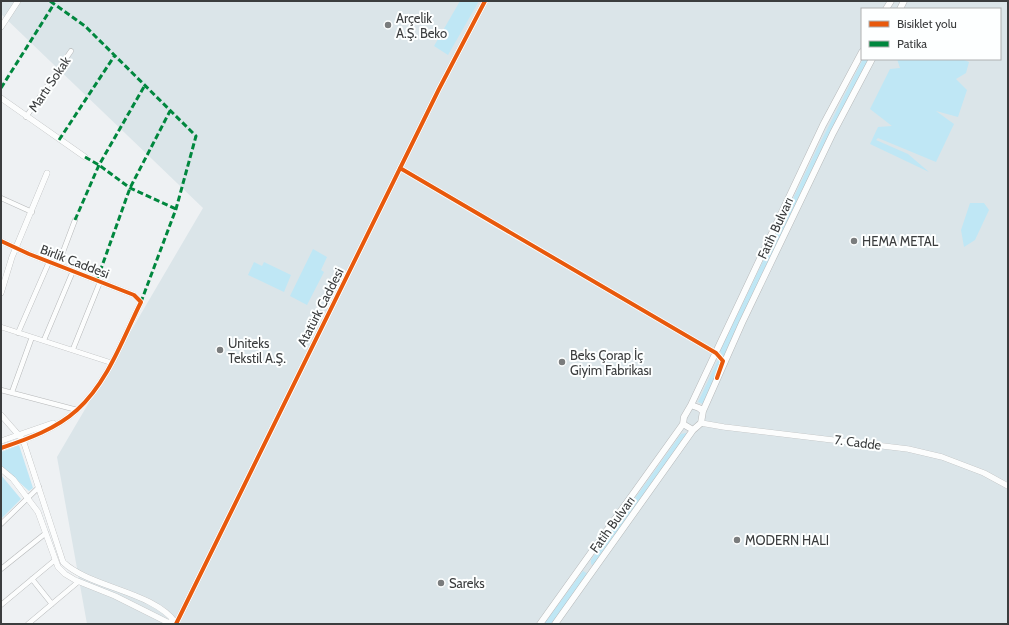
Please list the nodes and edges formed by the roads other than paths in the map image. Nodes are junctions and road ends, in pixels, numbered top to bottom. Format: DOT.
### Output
graph roads {
  1 [pos="18,1"];
  2 [pos="485,1"];
  3 [pos="1,27"];
  4 [pos="71,51"];
  5 [pos="861,54"];
  6 [pos="871,60"];
  7 [pos="1,98"];
  8 [pos="26,117"];
  9 [pos="85,157"];
  10 [pos="400,168"];
  11 [pos="47,173"];
  12 [pos="1,198"];
  13 [pos="32,212"];
  14 [pos="75,220"];
  15 [pos="1,241"];
  16 [pos="17,248"];
  17 [pos="49,262"];
  18 [pos="58,265"];
  19 [pos="72,270"];
  20 [pos="100,282"];
  21 [pos="1,293"];
  22 [pos="1,327"];
  23 [pos="18,333"];
  24 [pos="32,337"];
  25 [pos="44,340"];
  26 [pos="74,349"];
  27 [pos="716,353"];
  28 [pos="112,362"];
  29 [pos="717,378"];
  30 [pos="1,390"];
  31 [pos="12,392"];
  32 [pos="691,405"];
  33 [pos="77,410"];
  34 [pos="703,411"];
  35 [pos="1,415"];
  36 [pos="701,423"];
  37 [pos="683,424"];
  38 [pos="693,430"];
  39 [pos="21,438"];
  40 [pos="1,441"];
  41 [pos="1,448"];
  42 [pos="1,469"];
  43 [pos="1008,486"];
  44 [pos="39,487"];
  45 [pos="28,498"];
  46 [pos="1,524"];
  47 [pos="46,533"];
  48 [pos="55,560"];
  49 [pos="1,569"];
  50 [pos="32,579"];
  51 [pos="78,582"];
  52 [pos="52,604"];
  53 [pos="1,605"];
  54 [pos="28,624"];
  55 [pos="176,624"];
  56 [pos="540,624"];
  57 [pos="555,624"];
  1 -- 3 [label="street"];
  2 -- 10 [label="street, Atatürk Caddesi"];
  4 -- 8 [label="street, Martı Sokak"];
  5 -- 27 [label="main road, Fatih Bulvarı"];
  6 -- 29 [label="main road, Fatih Bulvarı"];
  7 -- 8 [label="street"];
  8 -- 9 [label="street"];
  10 -- 27 [label="street"];
  10 -- 55 [label="street, Atatürk Caddesi"];
  11 -- 13 [label="street"];
  12 -- 13 [label="street"];
  13 -- 16 [label="street"];
  14 -- 18 [label="street"];
  15 -- 16 [label="street, Birlik Caddesi"];
  16 -- 17 [label="street, Birlik Caddesi"];
  16 -- 21 [label="street"];
  17 -- 18 [label="street, Birlik Caddesi"];
  17 -- 23 [label="street"];
  18 -- 19 [label="street, Birlik Caddesi"];
  19 -- 20 [label="street, Birlik Caddesi"];
  19 -- 25 [label="street"];
  20 -- 26 [label="street"];
  20 -- 28 [label="street, Birlik Caddesi"];
  22 -- 23 [label="street"];
  23 -- 24 [label="street"];
  24 -- 25 [label="street"];
  24 -- 31 [label="street"];
  25 -- 26 [label="street"];
  26 -- 28 [label="street"];
  27 -- 29 [label="street"];
  27 -- 32 [label="main road, Fatih Bulvarı"];
  28 -- 33 [label="street"];
  29 -- 34 [label="main road, Fatih Bulvarı"];
  30 -- 31 [label="street"];
  31 -- 33 [label="street"];
  32 -- 34 [label="main road"];
  32 -- 37 [label="main road, Fatih Bulvarı"];
  33 -- 39 [label="street"];
  34 -- 36 [label="main road, Fatih Bulvarı"];
  35 -- 39 [label="street"];
  36 -- 38 [label="main road, Fatih Bulvarı"];
  36 -- 43 [label="street, 7. Cadde"];
  37 -- 38 [label="main road"];
  37 -- 56 [label="main road, Fatih Bulvarı"];
  38 -- 57 [label="main road, Fatih Bulvarı"];
  39 -- 40 [label="street"];
  39 -- 41 [label="street"];
  39 -- 44 [label="street"];
  42 -- 45 [label="street"];
  44 -- 45 [label="street"];
  44 -- 55 [label="street"];
  45 -- 46 [label="street"];
  45 -- 47 [label="street"];
  47 -- 48 [label="street"];
  47 -- 49 [label="street"];
  48 -- 50 [label="street"];
  48 -- 51 [label="street"];
  50 -- 52 [label="street"];
  50 -- 53 [label="street"];
  51 -- 52 [label="street"];
  51 -- 55 [label="street"];
  52 -- 54 [label="street"];
}
